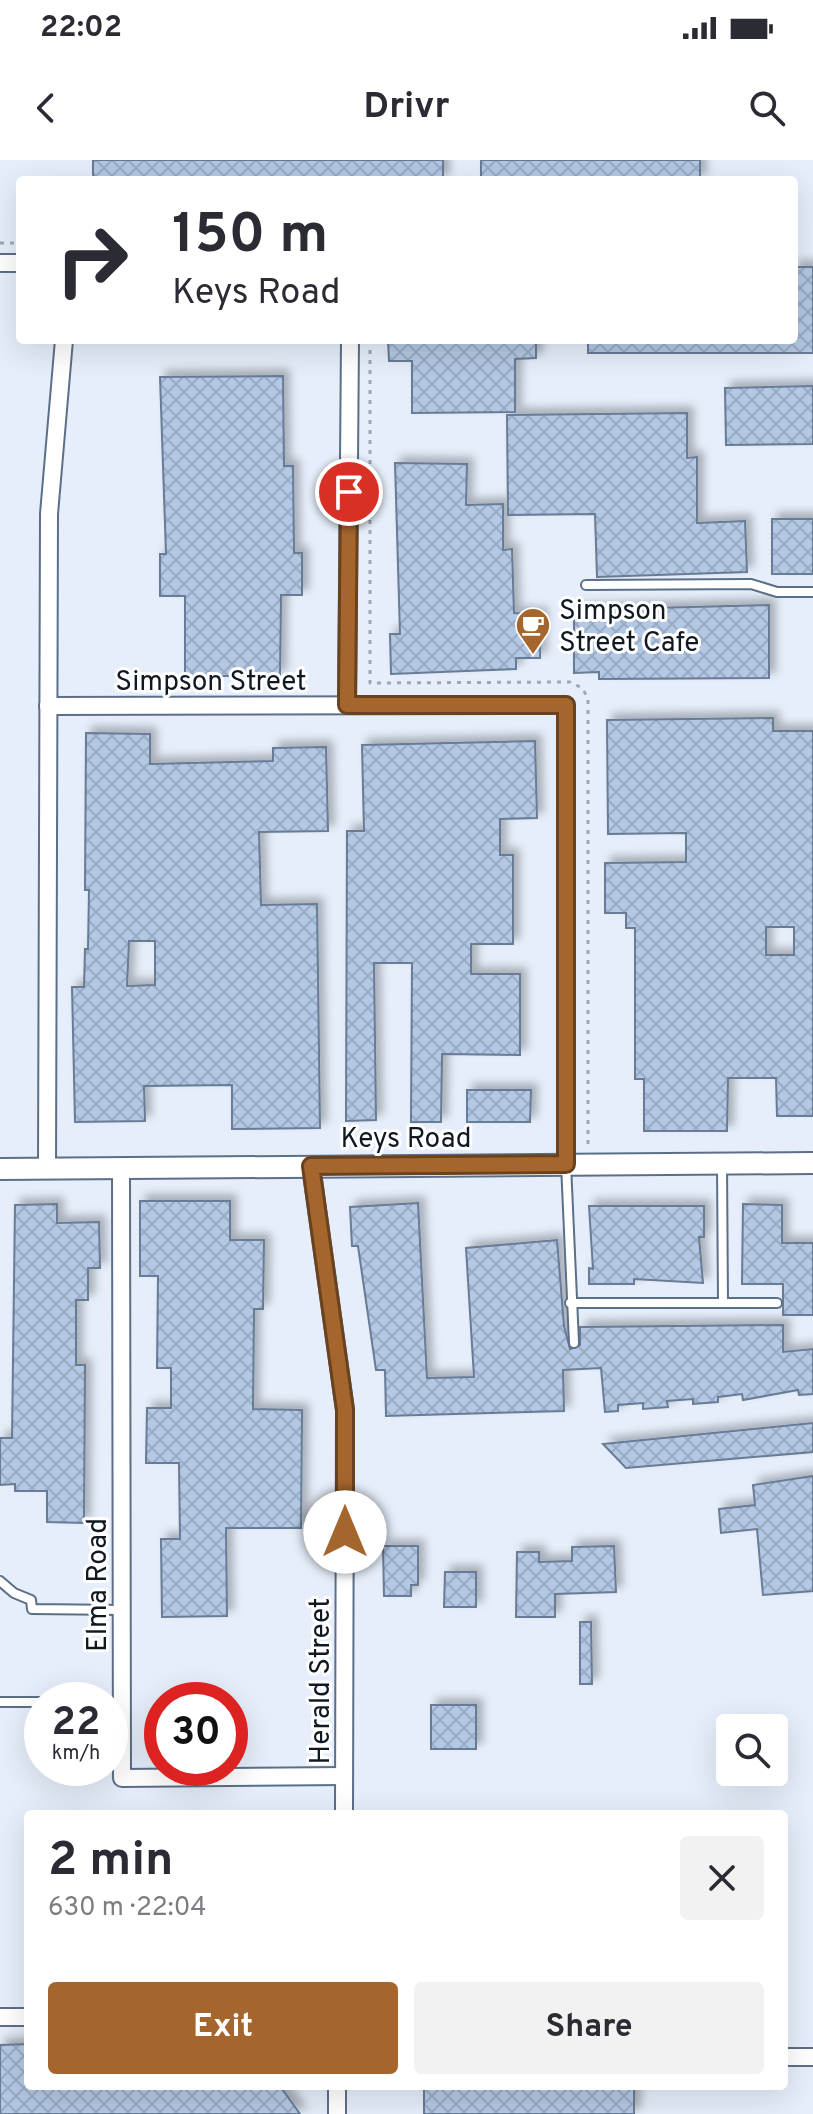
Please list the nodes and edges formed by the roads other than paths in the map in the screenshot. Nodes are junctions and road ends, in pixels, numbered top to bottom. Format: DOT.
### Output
graph roads {
  1 [pos="64,344"];
  2 [pos="350,344"];
  3 [pos="586,585"];
  4 [pos="813,592"];
  5 [pos="347,705"];
  6 [pos="48,706"];
  7 [pos="721,1163"];
  8 [pos="813,1163"];
  9 [pos="566,1164"];
  10 [pos="311,1166"];
  11 [pos="0,1169"];
  12 [pos="47,1169"];
  13 [pos="121,1169"];
  14 [pos="570,1303"];
  15 [pos="723,1303"];
  16 [pos="777,1303"];
  17 [pos="574,1343"];
  18 [pos="0,1581"];
  19 [pos="122,1610"];
  20 [pos="117,1682"];
  21 [pos="0,1702"];
  22 [pos="24,1702"];
  23 [pos="344,1776"];
  24 [pos="128,1778"];
  25 [pos="344,1810"];
  26 [pos="0,2017"];
  27 [pos="24,2017"];
  28 [pos="788,2057"];
  29 [pos="813,2057"];
  30 [pos="337,2090"];
  31 [pos="337,2114"];
  1 -- 6 [label="street"];
  2 -- 5 [label="street"];
  3 -- 4 [label="lane"];
  5 -- 6 [label="street, Simpson Street"];
  5 -- 9 [label="street, Simpson Street"];
  6 -- 12 [label="street"];
  7 -- 8 [label="street, Keys Road"];
  7 -- 9 [label="street, Keys Road"];
  7 -- 15 [label="lane"];
  9 -- 10 [label="street, Keys Road"];
  9 -- 14 [label="lane"];
  10 -- 13 [label="street, Keys Road"];
  10 -- 23 [label="street, Herald Street"];
  11 -- 12 [label="street, Keys Road"];
  12 -- 13 [label="street, Keys Road"];
  13 -- 19 [label="street, Elma Road"];
  14 -- 15 [label="lane"];
  14 -- 17 [label="lane"];
  15 -- 16 [label="lane"];
  18 -- 19 [label="lane"];
  19 -- 20 [label="street, Elma Road"];
  21 -- 22 [label="lane"];
  23 -- 24 [label="street, Elma Road"];
  23 -- 25 [label="street, Herald Street"];
  26 -- 27 [label="street"];
  28 -- 29 [label="street"];
  30 -- 31 [label="street"];
}
